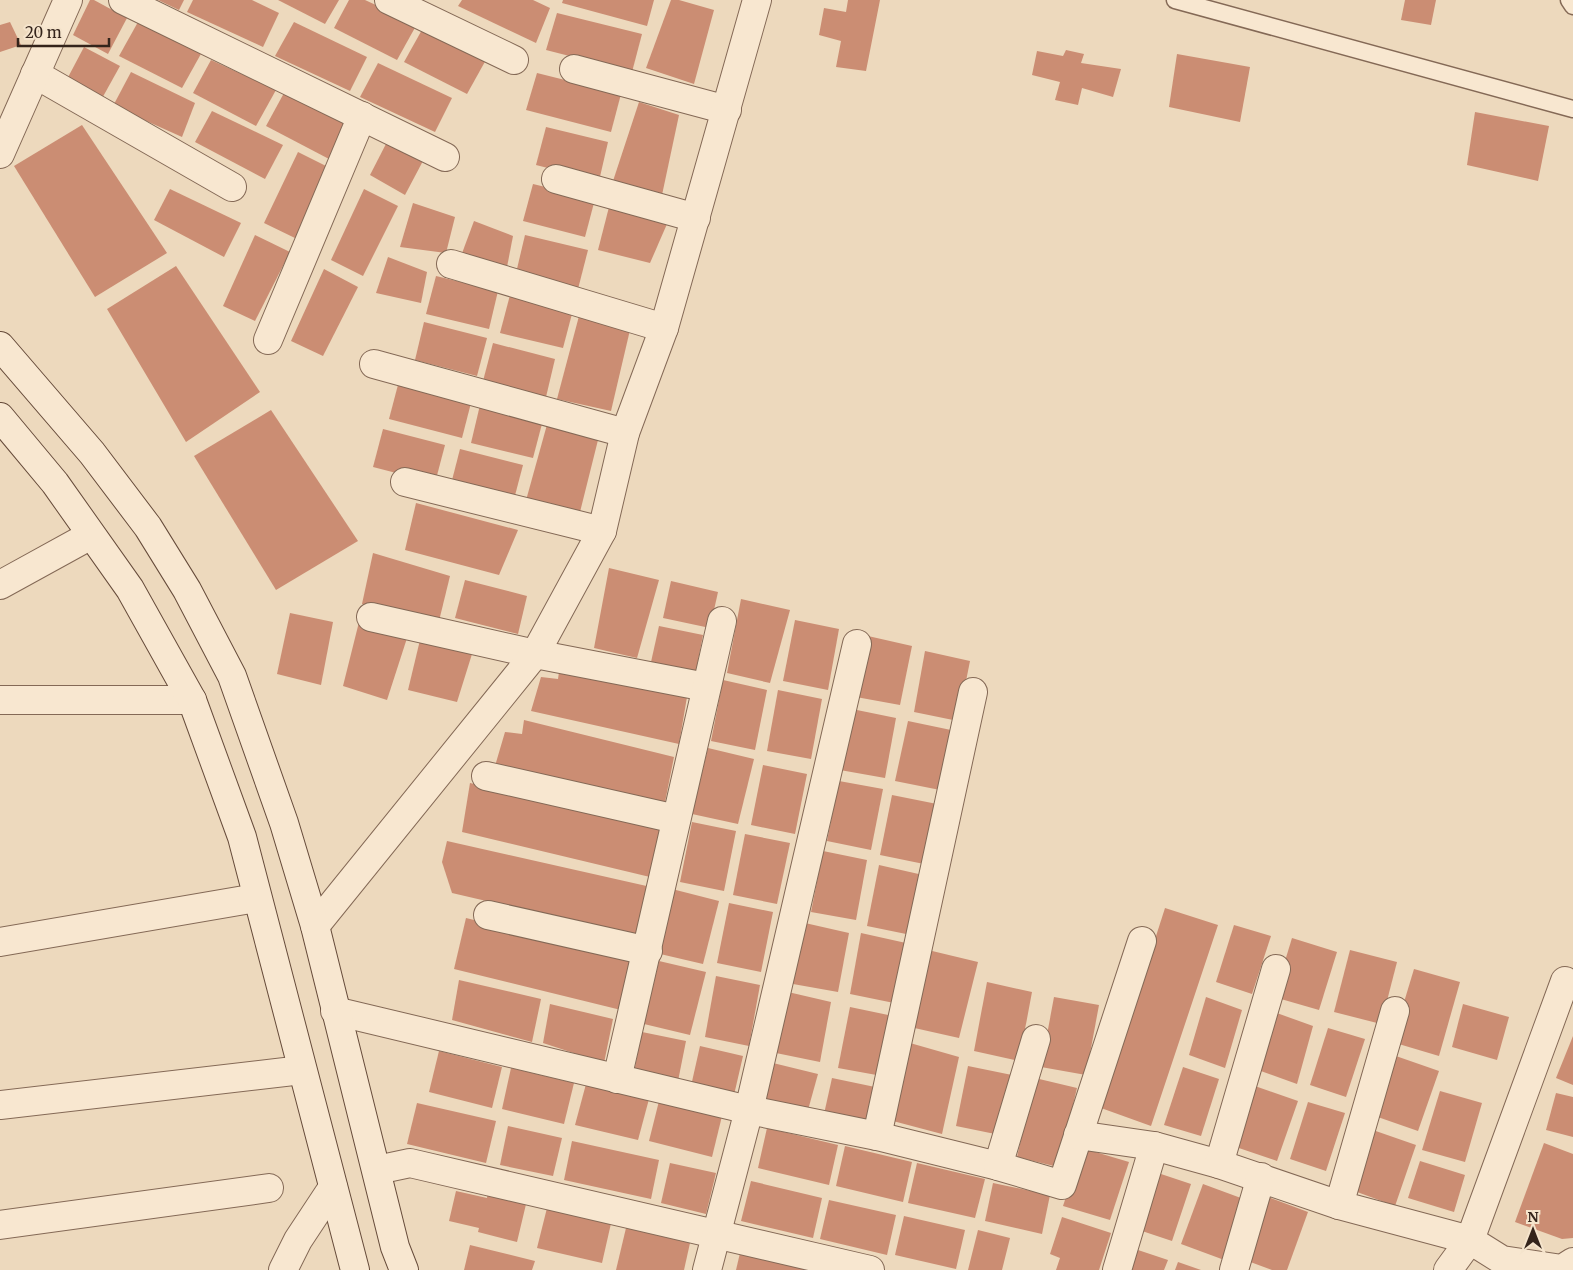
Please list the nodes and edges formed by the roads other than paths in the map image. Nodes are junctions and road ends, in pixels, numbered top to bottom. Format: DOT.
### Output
graph roads {
  1 [pos="68,0"];
  2 [pos="122,0"];
  3 [pos="389,0"];
  4 [pos="1175,0"];
  5 [pos="1569,0"];
  6 [pos="754,1"];
  7 [pos="1573,6"];
  8 [pos="514,60"];
  9 [pos="574,69"];
  10 [pos="35,74"];
  11 [pos="1573,109"];
  12 [pos="727,110"];
  13 [pos="362,116"];
  14 [pos="0,154"];
  15 [pos="445,157"];
  16 [pos="556,179"];
  17 [pos="232,187"];
  18 [pos="696,218"];
  19 [pos="451,264"];
  20 [pos="664,328"];
  21 [pos="268,340"];
  22 [pos="0,346"];
  23 [pos="374,364"];
  24 [pos="0,417"];
  25 [pos="625,433"];
  26 [pos="405,482"];
  27 [pos="602,531"];
  28 [pos="91,535"];
  29 [pos="0,585"];
  30 [pos="371,617"];
  31 [pos="722,621"];
  32 [pos="857,644"];
  33 [pos="536,654"];
  34 [pos="706,687"];
  35 [pos="973,692"];
  36 [pos="0,700"];
  37 [pos="192,700"];
  38 [pos="486,776"];
  39 [pos="676,819"];
  40 [pos="256,898"];
  41 [pos="488,915"];
  42 [pos="315,926"];
  43 [pos="0,942"];
  44 [pos="1142,942"];
  45 [pos="648,951"];
  46 [pos="1276,969"];
  47 [pos="1565,981"];
  48 [pos="335,1011"];
  49 [pos="1395,1011"];
  50 [pos="1036,1039"];
  51 [pos="302,1070"];
  52 [pos="617,1079"];
  53 [pos="0,1105"];
  54 [pos="749,1110"];
  55 [pos="1078,1135"];
  56 [pos="878,1136"];
  57 [pos="1154,1146"];
  58 [pos="1218,1164"];
  59 [pos="998,1166"];
  60 [pos="377,1170"];
  61 [pos="1261,1177"];
  62 [pos="333,1187"];
  63 [pos="269,1188"];
  64 [pos="1339,1204"];
  65 [pos="0,1225"];
  66 [pos="716,1232"];
  67 [pos="1470,1240"];
  68 [pos="1573,1262"];
  69 [pos="1502,1265"];
  70 [pos="283,1270"];
  71 [pos="355,1270"];
  72 [pos="404,1270"];
  73 [pos="707,1270"];
  74 [pos="870,1270"];
  75 [pos="1117,1270"];
  76 [pos="1234,1270"];
  77 [pos="1448,1270"];
  1 -- 10 [label="street"];
  2 -- 13 [label="street"];
  3 -- 8 [label="street"];
  4 -- 11 [label="lane"];
  5 -- 7 [label="lane"];
  6 -- 12 [label="street"];
  9 -- 12 [label="street"];
  10 -- 14 [label="street"];
  10 -- 17 [label="street"];
  12 -- 18 [label="street"];
  13 -- 15 [label="street"];
  13 -- 21 [label="street"];
  16 -- 18 [label="street"];
  18 -- 20 [label="street"];
  19 -- 20 [label="street"];
  20 -- 25 [label="street"];
  22 -- 42 [label="street"];
  23 -- 25 [label="street"];
  24 -- 28 [label="street"];
  25 -- 27 [label="street"];
  26 -- 27 [label="street"];
  27 -- 33 [label="street"];
  28 -- 29 [label="street"];
  28 -- 37 [label="street"];
  30 -- 33 [label="street"];
  31 -- 34 [label="street"];
  32 -- 54 [label="street"];
  33 -- 34 [label="street"];
  33 -- 42 [label="street"];
  34 -- 39 [label="street"];
  35 -- 56 [label="street"];
  36 -- 37 [label="street"];
  37 -- 40 [label="street"];
  38 -- 39 [label="street"];
  39 -- 45 [label="street"];
  40 -- 43 [label="street"];
  40 -- 51 [label="street"];
  41 -- 45 [label="street"];
  42 -- 48 [label="street"];
  44 -- 55 [label="street"];
  45 -- 52 [label="street"];
  46 -- 58 [label="street"];
  47 -- 67 [label="street"];
  48 -- 52 [label="street"];
  48 -- 60 [label="street"];
  49 -- 64 [label="street"];
  50 -- 59 [label="street"];
  51 -- 53 [label="street"];
  51 -- 62 [label="street"];
  52 -- 54 [label="street"];
  54 -- 56 [label="street"];
  54 -- 66 [label="street"];
  55 -- 57 [label="street"];
  55 -- 59 [label="street"];
  56 -- 59 [label="street"];
  57 -- 58 [label="street"];
  57 -- 75 [label="street"];
  58 -- 61 [label="street"];
  60 -- 66 [label="street"];
  60 -- 72 [label="street"];
  61 -- 64 [label="street"];
  61 -- 76 [label="street"];
  62 -- 70 [label="street"];
  62 -- 71 [label="street"];
  63 -- 65 [label="street"];
  64 -- 67 [label="street"];
  66 -- 73 [label="street"];
  66 -- 74 [label="street"];
  67 -- 69 [label="street"];
  67 -- 77 [label="street"];
  68 -- 69 [label="street"];
}
